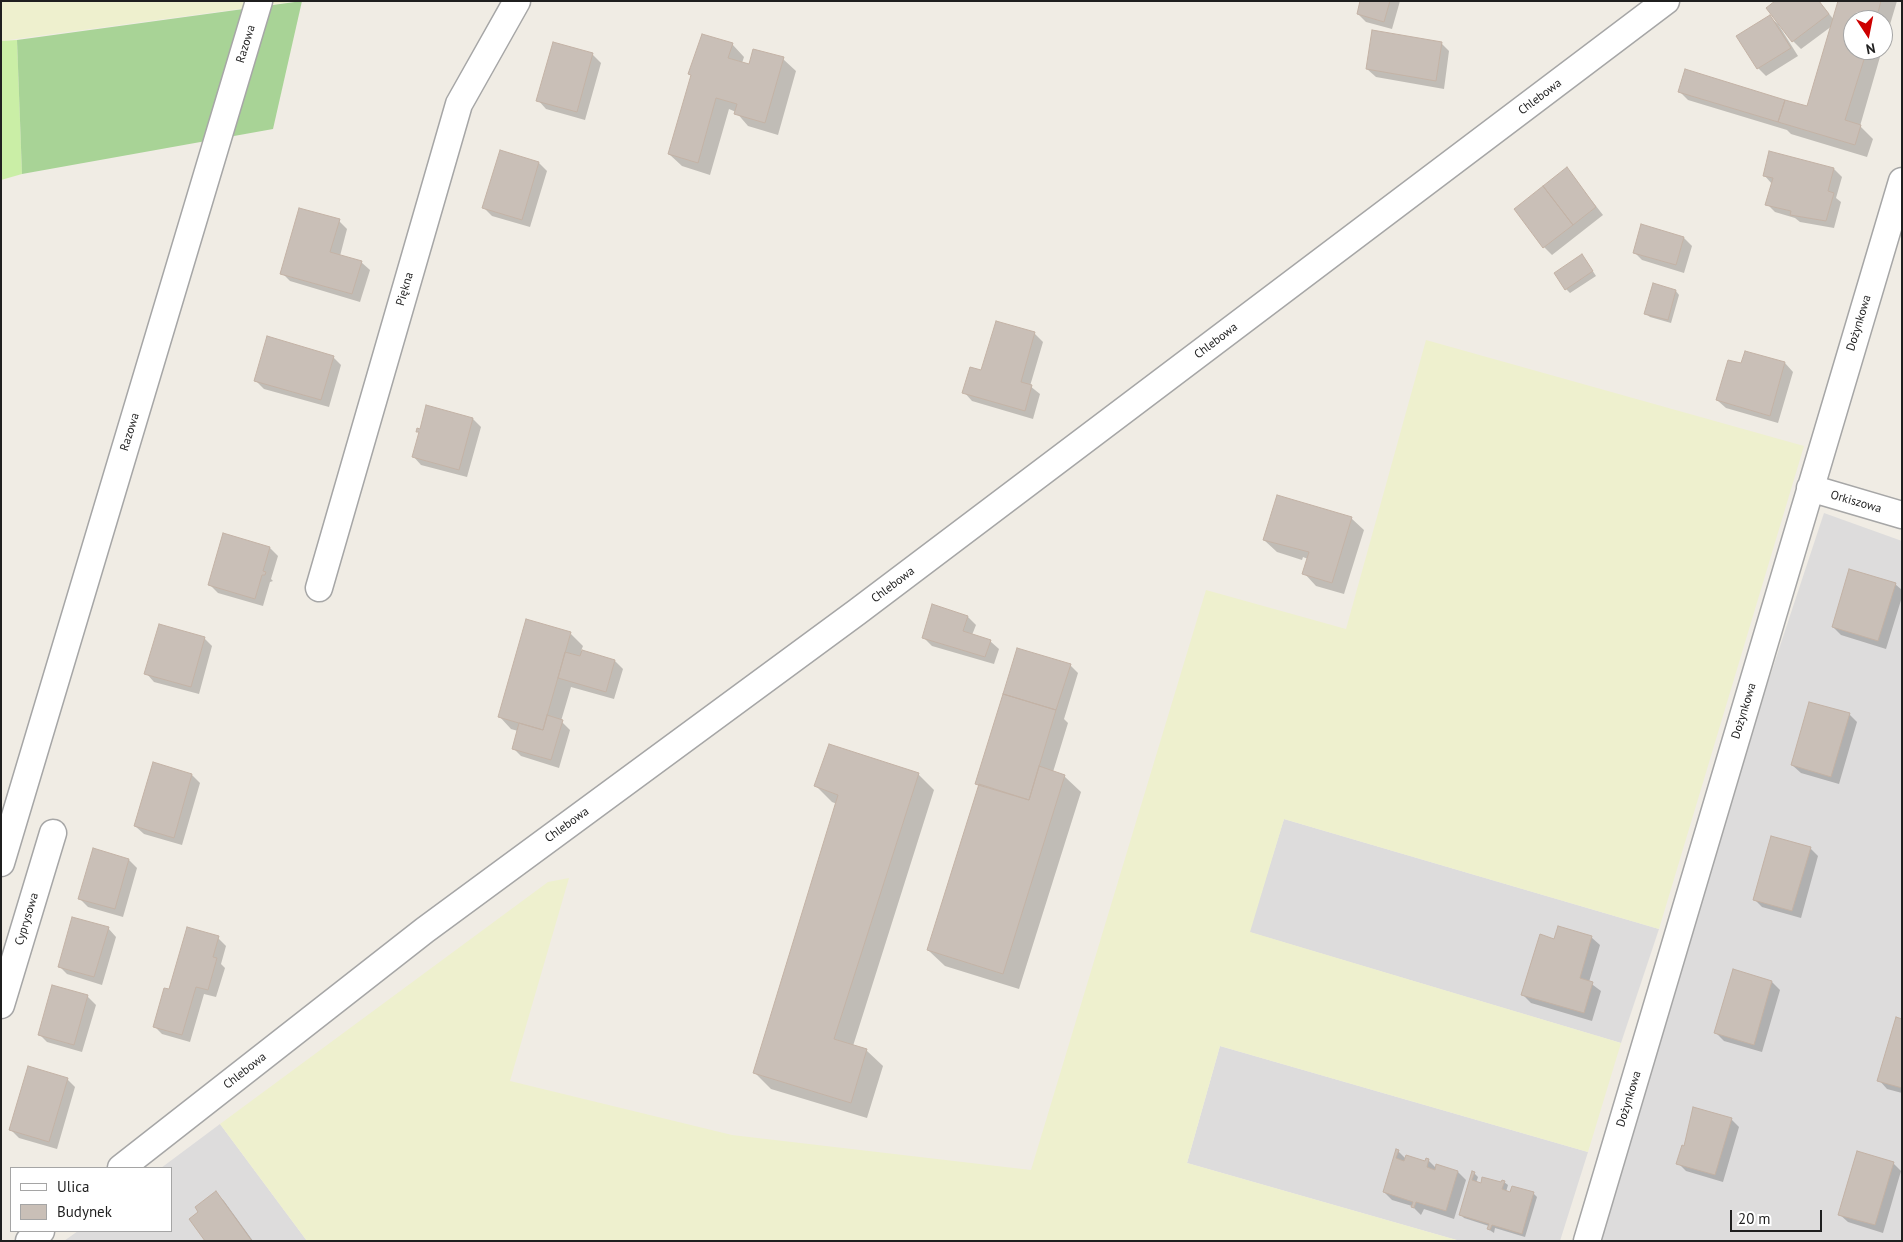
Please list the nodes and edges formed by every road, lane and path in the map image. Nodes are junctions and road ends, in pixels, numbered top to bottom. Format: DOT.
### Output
graph roads {
  1 [pos="259,1"];
  2 [pos="517,1"];
  3 [pos="1666,1"];
  4 [pos="1902,182"];
  5 [pos="1810,488"];
  6 [pos="1902,515"];
  7 [pos="319,588"];
  8 [pos="53,833"];
  9 [pos="1,863"];
  10 [pos="1,1005"];
  11 [pos="122,1167"];
  12 [pos="40,1232"];
  13 [pos="28,1241"];
  14 [pos="1587,1241"];
  1 -- 9 [label="street, Razowa"];
  2 -- 7 [label="street, Piękna"];
  3 -- 11 [label="street, Chlebowa"];
  4 -- 5 [label="street, Dożynkowa"];
  5 -- 6 [label="street, Orkiszowa"];
  5 -- 14 [label="street, Dożynkowa"];
  8 -- 10 [label="street, Cyprysowa"];
  12 -- 13 [label="street"];
}
